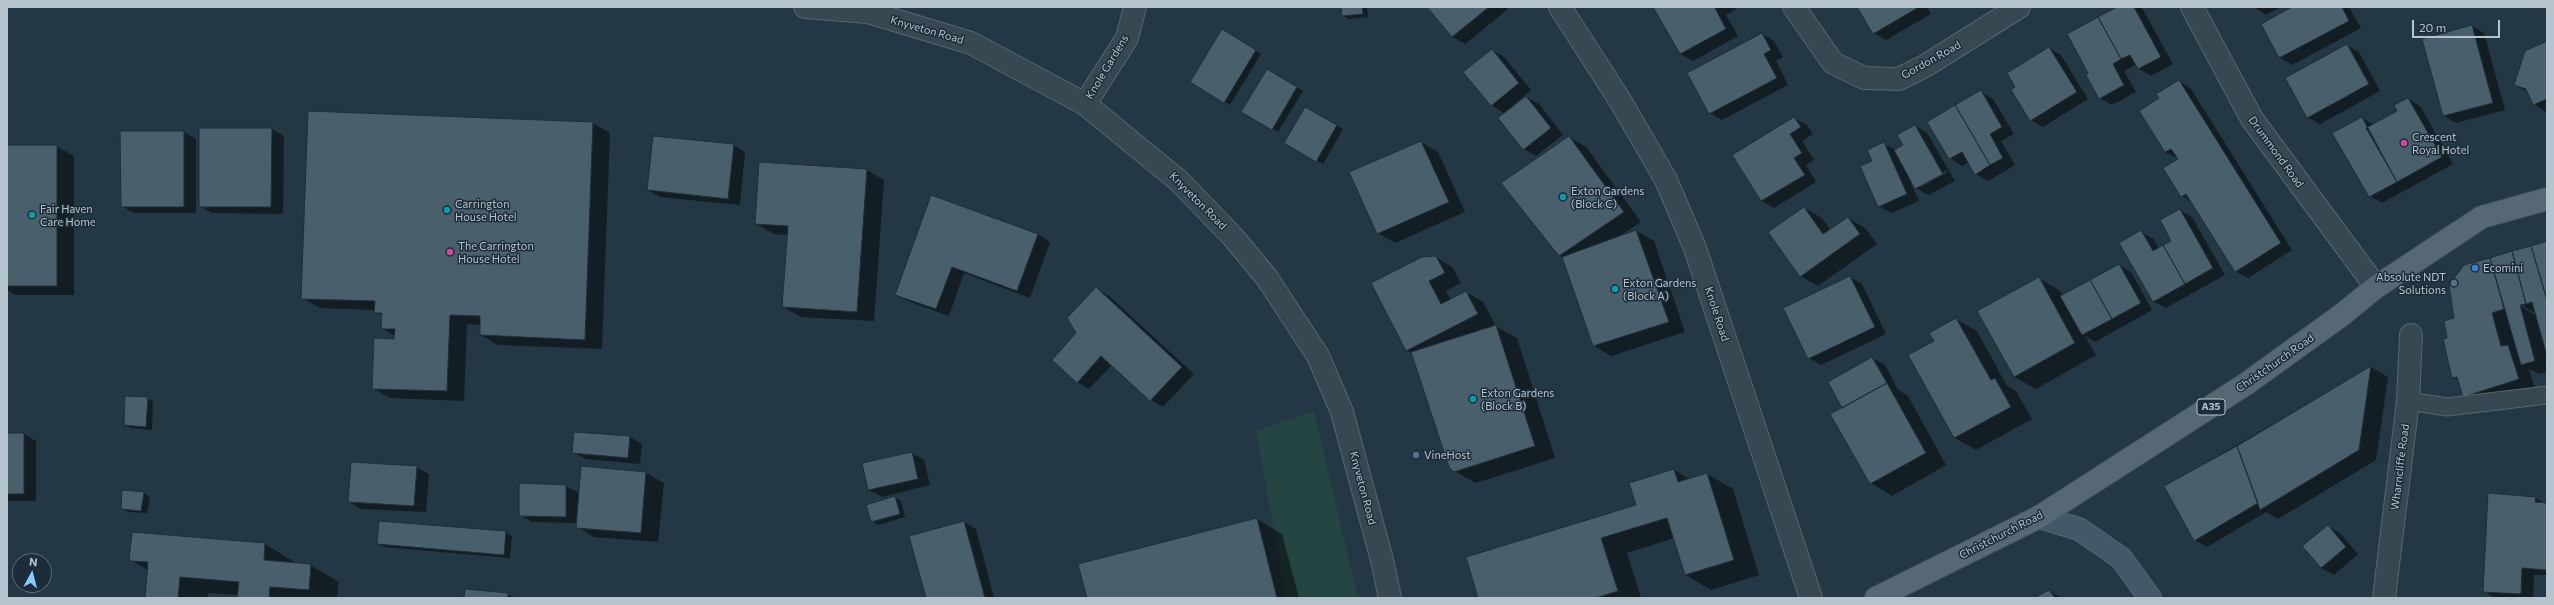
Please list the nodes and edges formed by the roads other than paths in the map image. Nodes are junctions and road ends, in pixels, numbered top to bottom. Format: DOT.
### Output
graph roads {
  1 [pos="804,7"];
  2 [pos="1135,7"];
  3 [pos="1560,7"];
  4 [pos="1794,7"];
  5 [pos="2019,7"];
  6 [pos="2192,7"];
  7 [pos="1085,104"];
  8 [pos="2547,199"];
  9 [pos="2376,287"];
  10 [pos="2411,335"];
  11 [pos="2547,395"];
  12 [pos="2408,401"];
  13 [pos="2039,517"];
  14 [pos="1390,598"];
  15 [pos="1811,598"];
  16 [pos="1876,598"];
  17 [pos="2150,598"];
  18 [pos="2384,598"];
  1 -- 7 [label="street, Knyveton Road"];
  2 -- 7 [label="street, Knole Gardens"];
  3 -- 15 [label="street, Knole Road"];
  4 -- 5 [label="street, Gordon Road"];
  6 -- 9 [label="street, Drummond Road"];
  7 -- 14 [label="street, Knyveton Road"];
  8 -- 9 [label="main road, Christchurch Road / A35"];
  9 -- 13 [label="main road, Christchurch Road / A35"];
  10 -- 12 [label="street, Wharncliffe Road"];
  11 -- 12 [label="lane"];
  12 -- 18 [label="street, Wharncliffe Road"];
  13 -- 16 [label="main road, Christchurch Road / A35"];
  13 -- 17 [label="street"];
}
